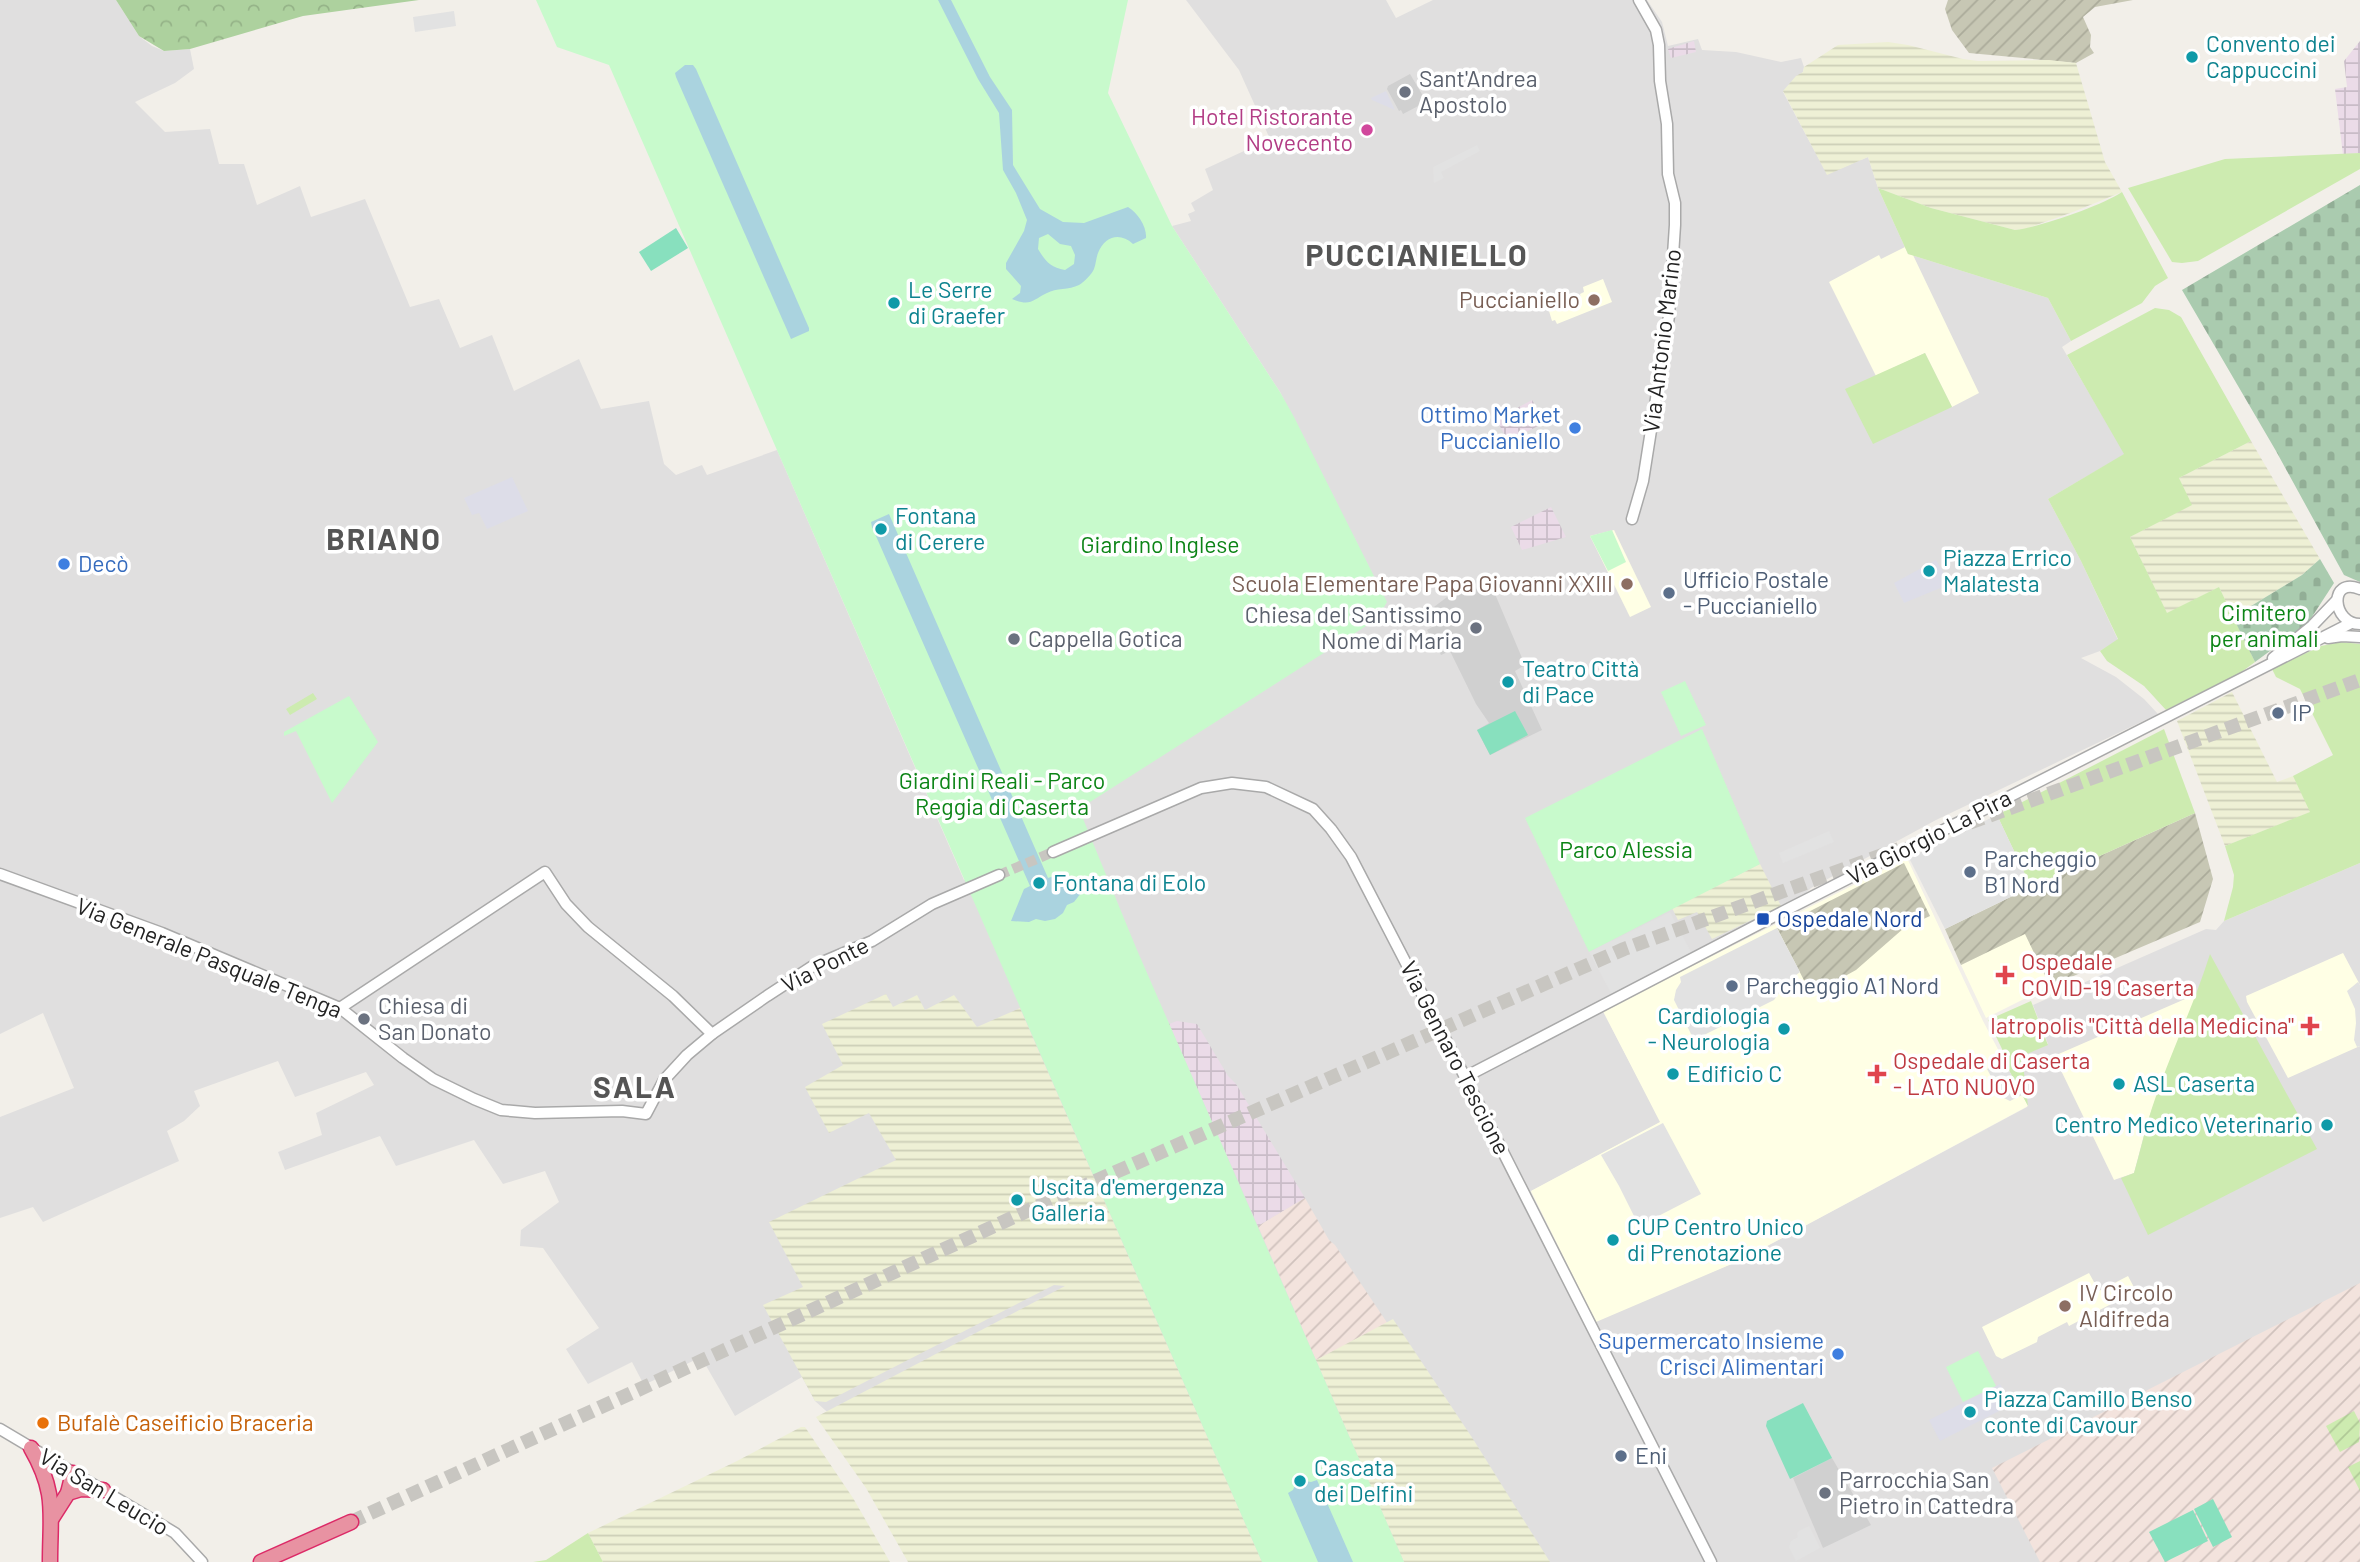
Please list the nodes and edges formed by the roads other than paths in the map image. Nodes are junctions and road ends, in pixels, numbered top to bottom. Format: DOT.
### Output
graph roads {
  1 [pos="1639,0"];
  2 [pos="1632,519"];
  3 [pos="2360,589"];
  4 [pos="2337,600"];
  5 [pos="2357,625"];
  6 [pos="2360,637"];
  7 [pos="2319,640"];
  8 [pos="2254,673"];
  9 [pos="1054,852"];
  10 [pos="0,874"];
  11 [pos="999,875"];
  12 [pos="340,1008"];
  13 [pos="712,1034"];
  14 [pos="1465,1077"];
  15 [pos="646,1114"];
  16 [pos="0,1429"];
  17 [pos="31,1448"];
  18 [pos="73,1473"];
  19 [pos="103,1490"];
  20 [pos="50,1491"];
  21 [pos="68,1493"];
  22 [pos="52,1518"];
  23 [pos="351,1522"];
  24 [pos="50,1562"];
  25 [pos="202,1562"];
  26 [pos="261,1562"];
  27 [pos="1712,1562"];
  1 -- 2 [label="street, Via Antonio Marino"];
  3 -- 4 [label="street"];
  4 -- 5 [label="street"];
  4 -- 8 [label="street, Via Giorgio La Pira"];
  5 -- 7 [label="street, Via Giorgio La Pira"];
  6 -- 7 [label="street, Via Giorgio La Pira"];
  7 -- 8 [label="street, Via Giorgio La Pira"];
  8 -- 14 [label="street, Via Giorgio La Pira"];
  9 -- 14 [label="street, Via Gennaro Tescione"];
  10 -- 12 [label="street, Via Generale Pasquale Tenga"];
  11 -- 13 [label="street, Via Ponte"];
  12 -- 13 [label="street"];
  12 -- 15 [label="street, Via Generale Pasquale Tenga"];
  13 -- 15 [label="street, Via Ponte"];
  14 -- 27 [label="street, Via Gennaro Tescione"];
  16 -- 17 [label="street, Via San Leucio"];
  17 -- 18 [label="street, Via San Leucio"];
  17 -- 20 [label="highway"];
  18 -- 19 [label="street, Via San Leucio"];
  18 -- 20 [label="highway"];
  18 -- 21 [label="highway"];
  19 -- 21 [label="highway"];
  19 -- 25 [label="street, Via San Leucio"];
  20 -- 22 [label="highway"];
  21 -- 22 [label="highway"];
  22 -- 24 [label="highway"];
  23 -- 26 [label="highway"];
}
